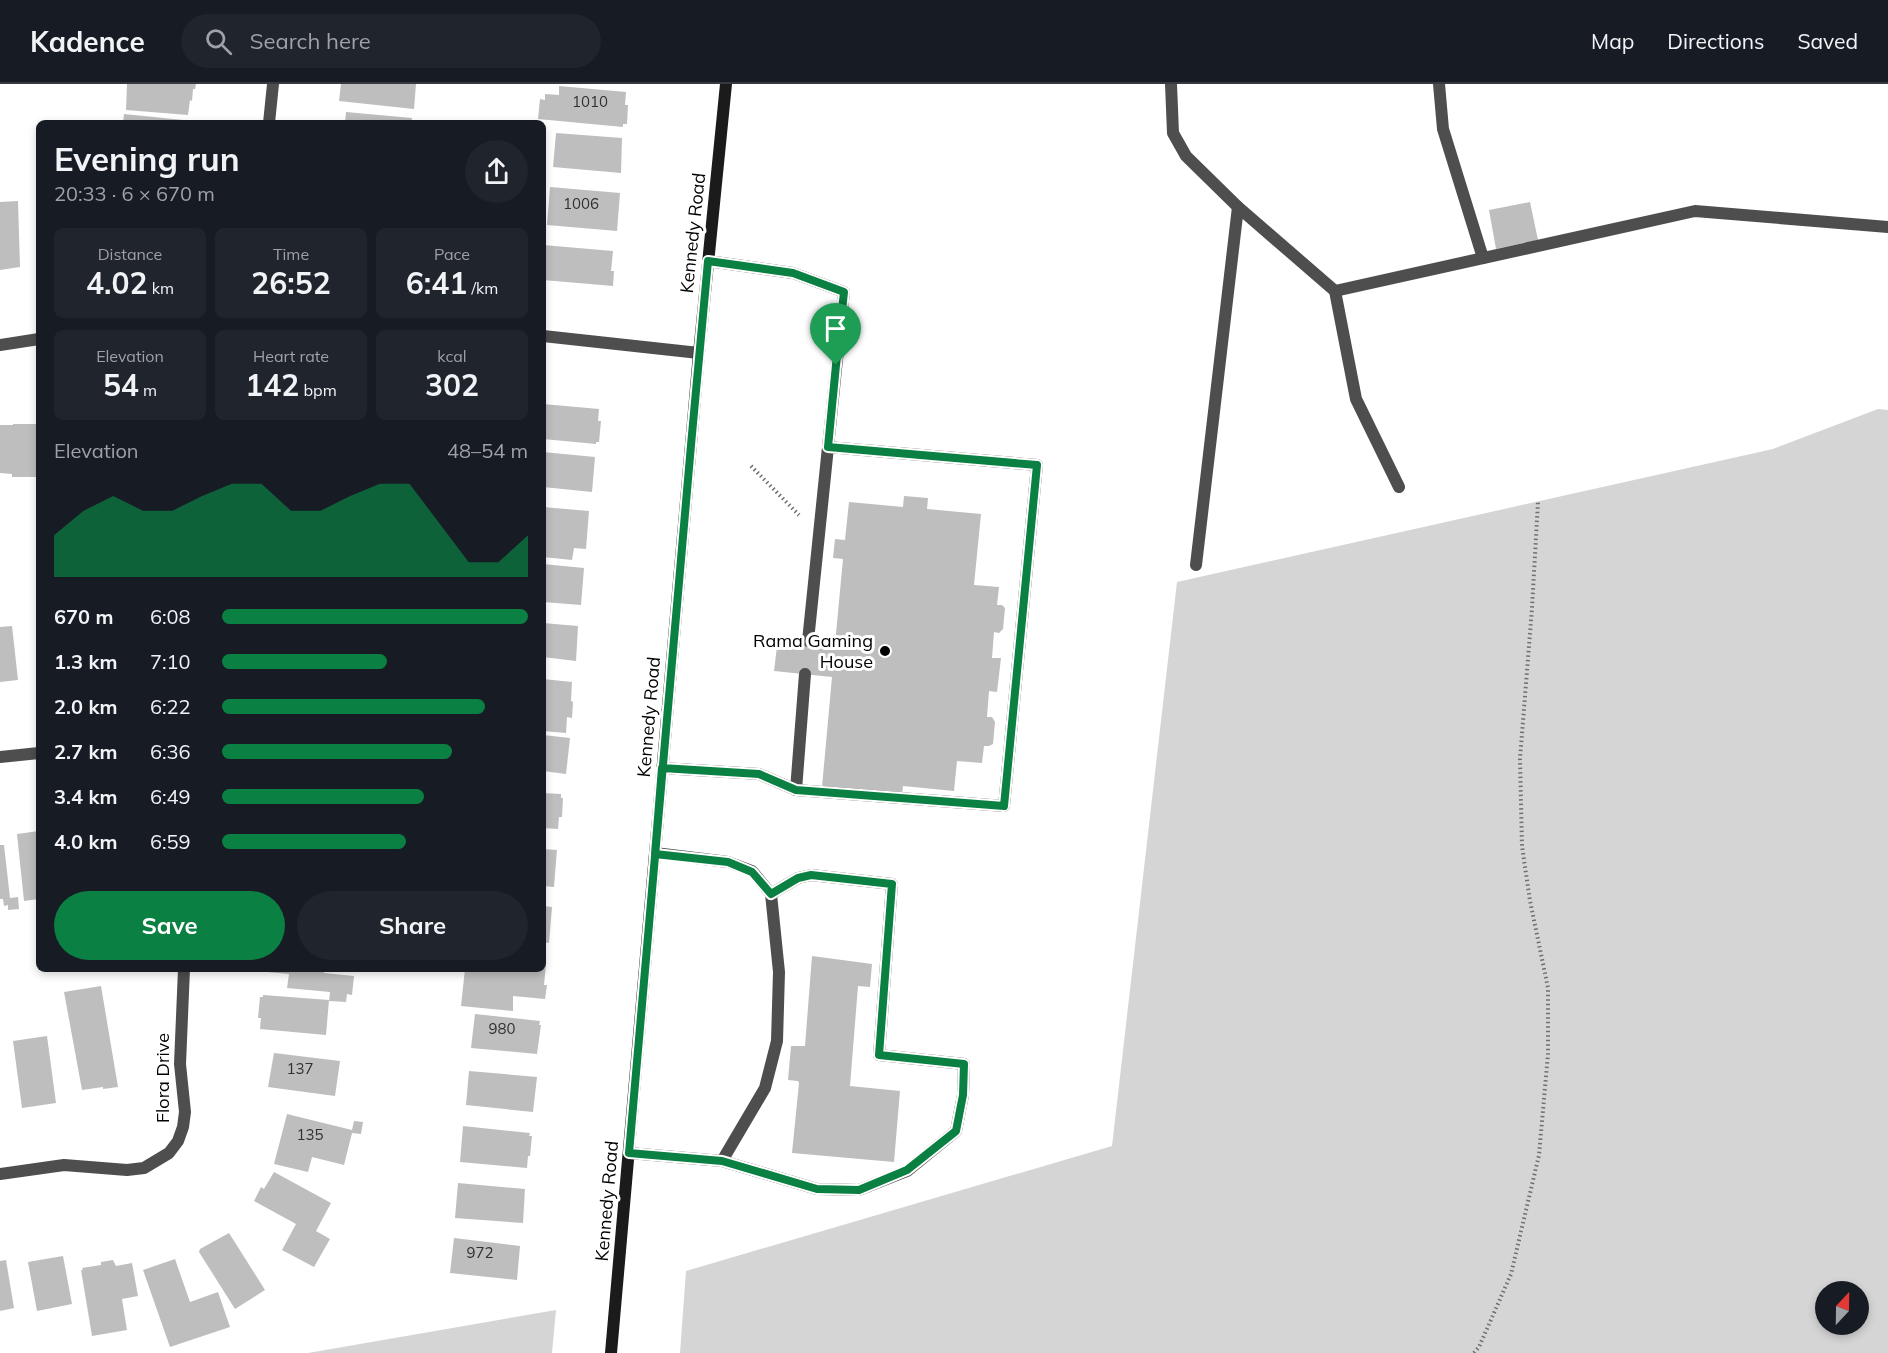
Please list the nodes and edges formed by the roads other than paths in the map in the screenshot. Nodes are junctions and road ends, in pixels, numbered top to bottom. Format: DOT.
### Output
graph roads {
  1 [pos="273,84"];
  2 [pos="726,84"];
  3 [pos="1171,84"];
  4 [pos="1439,84"];
  5 [pos="269,120"];
  6 [pos="1238,207"];
  7 [pos="1888,227"];
  8 [pos="1483,258"];
  9 [pos="708,261"];
  10 [pos="1335,291"];
  11 [pos="546,336"];
  12 [pos="36,339"];
  13 [pos="0,345"];
  14 [pos="699,352"];
  15 [pos="828,447"];
  16 [pos="1399,487"];
  17 [pos="1196,565"];
  18 [pos="808,641"];
  19 [pos="805,674"];
  20 [pos="36,753"];
  21 [pos="0,757"];
  22 [pos="662,768"];
  23 [pos="796,790"];
  24 [pos="655,854"];
  25 [pos="771,894"];
  26 [pos="184,972"];
  27 [pos="629,1153"];
  28 [pos="722,1161"];
  29 [pos="0,1174"];
  30 [pos="611,1353"];
  1 -- 5 [label="street"];
  2 -- 9 [label="main road, Kennedy Road"];
  3 -- 6 [label="street"];
  4 -- 8 [label="street"];
  6 -- 10 [label="street"];
  6 -- 17 [label="street"];
  7 -- 8 [label="street"];
  8 -- 10 [label="street"];
  9 -- 14 [label="main road, Kennedy Road"];
  9 -- 15 [label="street"];
  10 -- 16 [label="street"];
  11 -- 14 [label="street"];
  12 -- 13 [label="street"];
  14 -- 22 [label="main road, Kennedy Road"];
  15 -- 18 [label="street"];
  15 -- 23 [label="street"];
  19 -- 23 [label="street"];
  20 -- 21 [label="street"];
  22 -- 23 [label="street"];
  22 -- 24 [label="main road, Kennedy Road"];
  24 -- 25 [label="street"];
  24 -- 27 [label="main road, Kennedy Road"];
  25 -- 28 [label="street"];
  25 -- 28 [label="street"];
  26 -- 29 [label="street, Flora Drive"];
  27 -- 28 [label="street"];
  27 -- 30 [label="main road, Kennedy Road"];
}
